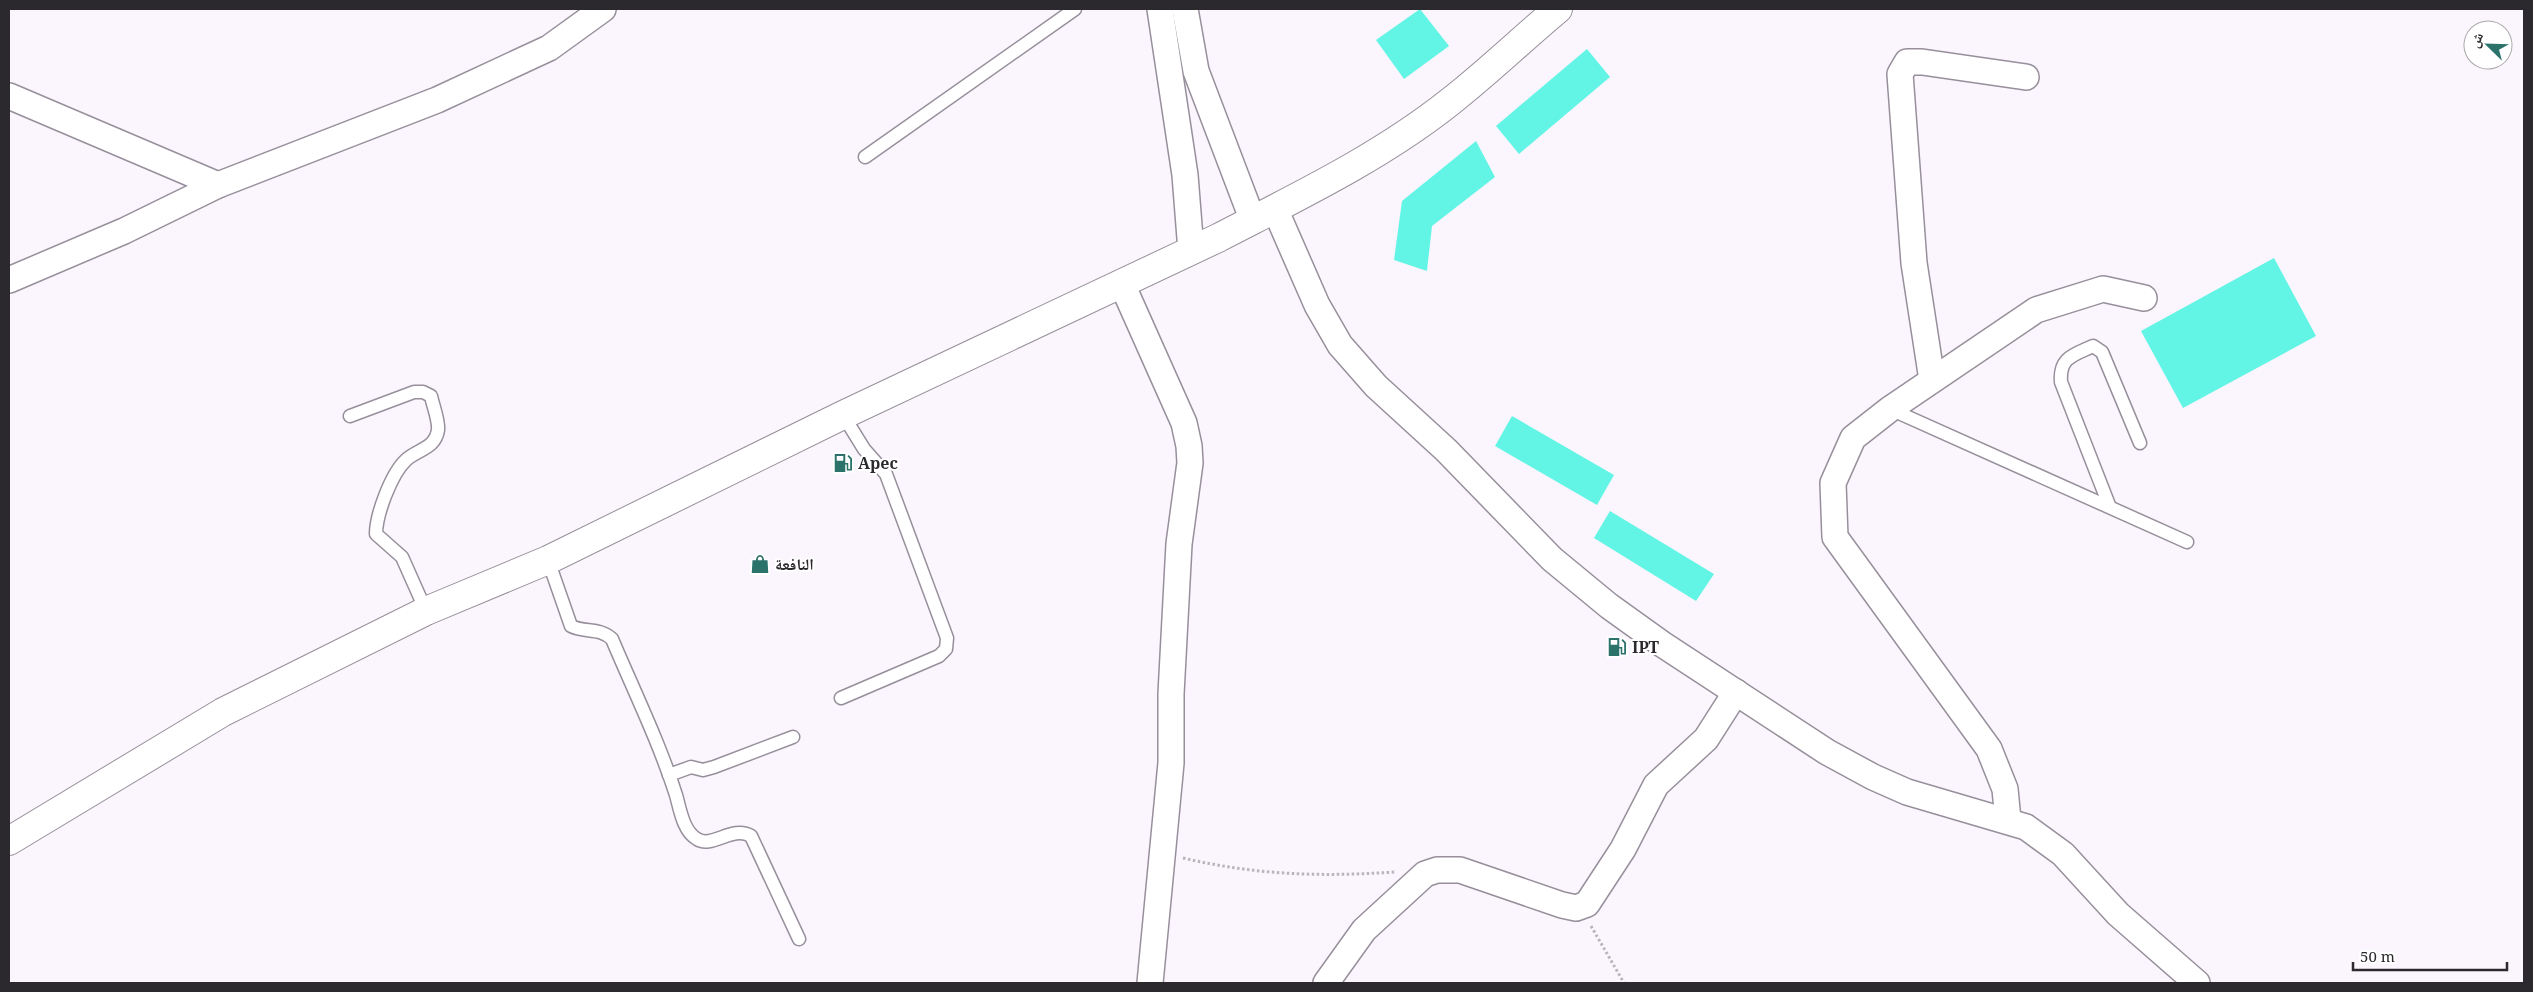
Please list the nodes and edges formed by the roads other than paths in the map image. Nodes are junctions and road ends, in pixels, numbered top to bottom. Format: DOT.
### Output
graph roads {
  1 [pos="602,9"];
  2 [pos="1075,9"];
  3 [pos="1556,9"];
  4 [pos="1173,10"];
  5 [pos="2026,77"];
  6 [pos="9,96"];
  7 [pos="864,157"];
  8 [pos="218,185"];
  9 [pos="1264,215"];
  10 [pos="1191,251"];
  11 [pos="9,280"];
  12 [pos="1122,284"];
  13 [pos="2144,298"];
  14 [pos="1932,380"];
  15 [pos="1890,409"];
  16 [pos="843,415"];
  17 [pos="350,416"];
  18 [pos="2140,443"];
  19 [pos="2109,506"];
  20 [pos="2187,542"];
  21 [pos="548,560"];
  22 [pos="426,612"];
  23 [pos="1736,692"];
  24 [pos="841,698"];
  25 [pos="792,737"];
  26 [pos="669,775"];
  27 [pos="2008,820"];
  28 [pos="9,841"];
  29 [pos="799,939"];
  30 [pos="1150,983"];
  31 [pos="1326,983"];
  32 [pos="2197,983"];
  1 -- 8 [label="street"];
  2 -- 7 [label="lane"];
  3 -- 9 [label="main road"];
  4 -- 9 [label="street"];
  4 -- 10 [label="street"];
  5 -- 14 [label="street"];
  6 -- 8 [label="street"];
  8 -- 11 [label="street"];
  9 -- 10 [label="main road"];
  9 -- 23 [label="street"];
  10 -- 12 [label="main road"];
  12 -- 16 [label="main road"];
  12 -- 30 [label="street"];
  13 -- 14 [label="street"];
  14 -- 15 [label="street"];
  15 -- 19 [label="lane"];
  15 -- 27 [label="street"];
  16 -- 21 [label="main road"];
  16 -- 24 [label="lane"];
  17 -- 22 [label="lane"];
  18 -- 19 [label="lane"];
  19 -- 20 [label="lane"];
  21 -- 22 [label="main road"];
  21 -- 26 [label="lane"];
  22 -- 28 [label="main road"];
  23 -- 27 [label="street"];
  23 -- 31 [label="street"];
  25 -- 26 [label="lane"];
  26 -- 29 [label="lane"];
  27 -- 32 [label="street"];
}
